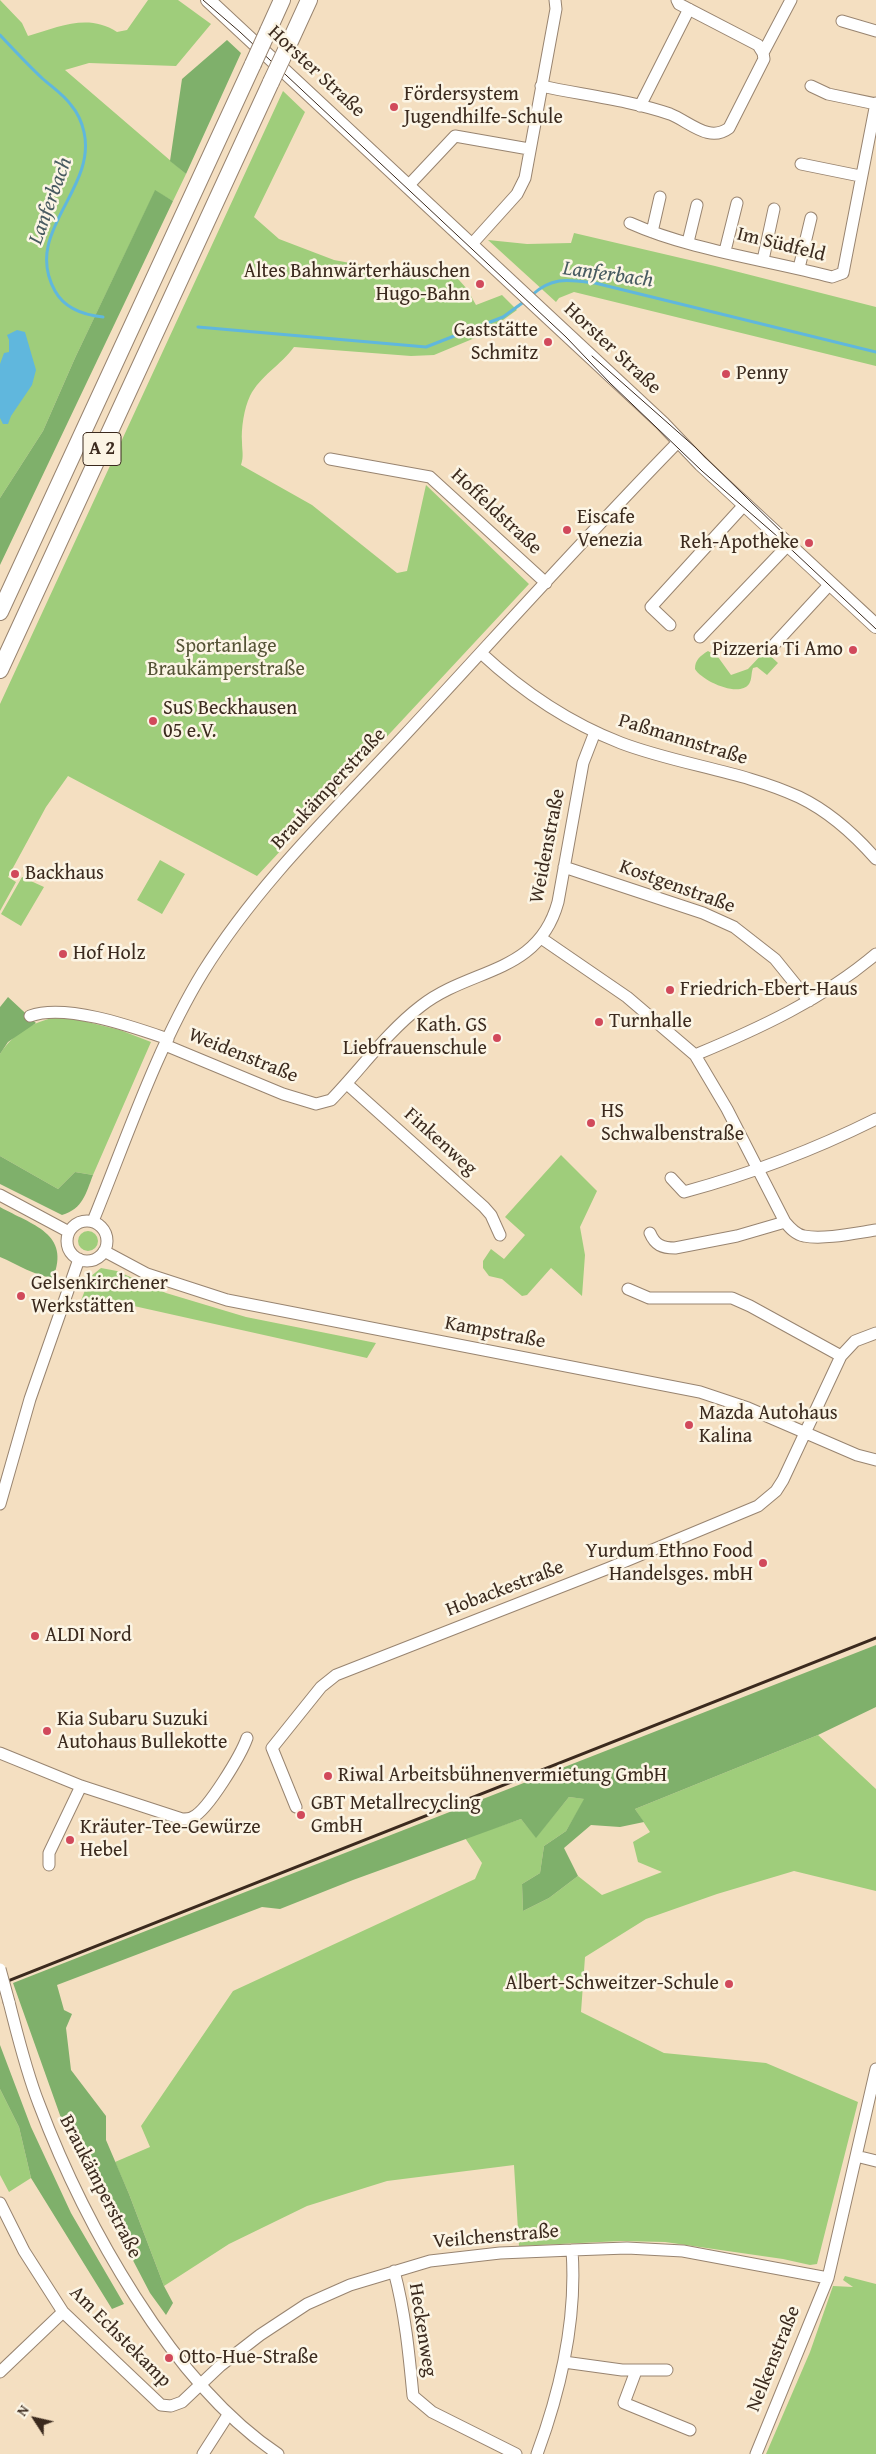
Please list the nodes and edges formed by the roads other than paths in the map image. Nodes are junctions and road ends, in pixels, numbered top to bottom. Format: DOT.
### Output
graph roads {
  1 [pos="208,0"];
  2 [pos="282,0"];
  3 [pos="310,0"];
  4 [pos="555,0"];
  5 [pos="677,0"];
  6 [pos="791,0"];
  7 [pos="689,9"];
  8 [pos="842,21"];
  9 [pos="876,31"];
  10 [pos="764,53"];
  11 [pos="541,86"];
  12 [pos="812,86"];
  13 [pos="876,104"];
  14 [pos="640,106"];
  15 [pos="529,149"];
  16 [pos="801,164"];
  17 [pos="860,176"];
  18 [pos="408,186"];
  19 [pos="660,197"];
  20 [pos="737,203"];
  21 [pos="697,205"];
  22 [pos="774,209"];
  23 [pos="811,218"];
  24 [pos="630,222"];
  25 [pos="652,232"];
  26 [pos="688,242"];
  27 [pos="471,245"];
  28 [pos="725,251"];
  29 [pos="763,260"];
  30 [pos="799,268"];
  31 [pos="679,441"];
  32 [pos="330,459"];
  33 [pos="745,504"];
  34 [pos="788,544"];
  35 [pos="546,583"];
  36 [pos="830,584"];
  37 [pos="0,612"];
  38 [pos="670,625"];
  39 [pos="876,626"];
  40 [pos="700,638"];
  41 [pos="771,648"];
  42 [pos="481,653"];
  43 [pos="0,670"];
  44 [pos="594,732"];
  45 [pos="876,859"];
  46 [pos="564,867"];
  47 [pos="541,938"];
  48 [pos="876,954"];
  49 [pos="809,1001"];
  50 [pos="30,1016"];
  51 [pos="167,1042"];
  52 [pos="695,1055"];
  53 [pos="347,1084"];
  54 [pos="876,1119"];
  55 [pos="759,1169"];
  56 [pos="672,1178"];
  57 [pos="0,1195"];
  58 [pos="93,1221"];
  59 [pos="785,1222"];
  60 [pos="876,1230"];
  61 [pos="69,1232"];
  62 [pos="650,1233"];
  63 [pos="500,1235"];
  64 [pos="104,1251"];
  65 [pos="79,1259"];
  66 [pos="628,1289"];
  67 [pos="876,1332"];
  68 [pos="842,1356"];
  69 [pos="805,1433"];
  70 [pos="876,1460"];
  71 [pos="0,1504"];
  72 [pos="247,1738"];
  73 [pos="0,1753"];
  74 [pos="81,1786"];
  75 [pos="296,1807"];
  76 [pos="49,1865"];
  77 [pos="0,1969"];
  78 [pos="876,2069"];
  79 [pos="856,2156"];
  80 [pos="876,2161"];
  81 [pos="0,2203"];
  82 [pos="572,2250"];
  83 [pos="394,2271"];
  84 [pos="828,2278"];
  85 [pos="63,2312"];
  86 [pos="564,2362"];
  87 [pos="667,2370"];
  88 [pos="636,2371"];
  89 [pos="0,2372"];
  90 [pos="202,2386"];
  91 [pos="228,2415"];
  92 [pos="690,2430"];
  93 [pos="203,2454"];
  94 [pos="278,2454"];
  95 [pos="516,2454"];
  96 [pos="537,2454"];
  97 [pos="756,2454"];
  1 -- 18 [label="main road, Horster Straße"];
  2 -- 37 [label="highway, A 2, bridge"];
  3 -- 43 [label="highway, A 2, bridge"];
  4 -- 11 [label="street"];
  5 -- 7 [label="street"];
  6 -- 10 [label="street"];
  7 -- 10 [label="street"];
  7 -- 14 [label="street"];
  8 -- 9 [label="street"];
  10 -- 14 [label="street"];
  11 -- 14 [label="street"];
  11 -- 15 [label="street"];
  12 -- 13 [label="street"];
  13 -- 17 [label="street, Im Südfeld"];
  15 -- 18 [label="street"];
  15 -- 27 [label="street"];
  16 -- 17 [label="street"];
  17 -- 30 [label="street, Im Südfeld"];
  18 -- 27 [label="main road, Horster Straße"];
  19 -- 25 [label="street"];
  20 -- 28 [label="street"];
  21 -- 26 [label="street"];
  22 -- 29 [label="street"];
  23 -- 30 [label="street"];
  24 -- 25 [label="street, Im Südfeld"];
  25 -- 26 [label="street, Im Südfeld"];
  26 -- 28 [label="street, Im Südfeld"];
  27 -- 31 [label="main road, Horster Straße"];
  28 -- 29 [label="street, Im Südfeld"];
  29 -- 30 [label="street, Im Südfeld"];
  31 -- 33 [label="main road, Horster Straße"];
  31 -- 35 [label="street, Braukämperstraße"];
  32 -- 35 [label="street, Hoffeldstraße"];
  33 -- 34 [label="main road, Horster Straße"];
  33 -- 38 [label="street"];
  34 -- 36 [label="main road, Horster Straße"];
  34 -- 40 [label="street"];
  35 -- 42 [label="street, Braukämperstraße"];
  36 -- 39 [label="main road, Horster Straße"];
  36 -- 41 [label="street"];
  42 -- 44 [label="street, Paßmannstraße"];
  42 -- 51 [label="street, Braukämperstraße"];
  44 -- 45 [label="street, Paßmannstraße"];
  44 -- 46 [label="street, Weidenstraße"];
  46 -- 47 [label="street, Weidenstraße"];
  46 -- 49 [label="street, Kostgenstraße"];
  47 -- 52 [label="street"];
  47 -- 53 [label="street, Weidenstraße"];
  48 -- 49 [label="street"];
  49 -- 52 [label="street"];
  50 -- 51 [label="street, Weidenstraße"];
  51 -- 53 [label="street, Weidenstraße"];
  51 -- 58 [label="street, Braukämperstraße"];
  52 -- 55 [label="street"];
  53 -- 63 [label="street, Finkenweg"];
  54 -- 55 [label="street"];
  55 -- 56 [label="street"];
  55 -- 59 [label="street"];
  57 -- 61 [label="street"];
  58 -- 61 [label="street"];
  58 -- 64 [label="street"];
  59 -- 60 [label="street"];
  59 -- 62 [label="street"];
  61 -- 65 [label="street"];
  64 -- 65 [label="street"];
  64 -- 69 [label="street, Kampstraße"];
  65 -- 71 [label="street"];
  66 -- 68 [label="street"];
  67 -- 68 [label="street, Hobackestraße"];
  68 -- 69 [label="street, Hobackestraße"];
  69 -- 70 [label="street, Kampstraße"];
  69 -- 75 [label="street, Hobackestraße"];
  72 -- 74 [label="street"];
  73 -- 74 [label="street"];
  74 -- 76 [label="street"];
  77 -- 90 [label="street, Braukämperstraße, bridge"];
  78 -- 79 [label="street, Nelkenstraße"];
  79 -- 80 [label="street"];
  79 -- 84 [label="street, Nelkenstraße"];
  81 -- 85 [label="street, Am Echstekamp"];
  82 -- 83 [label="street, Veilchenstraße"];
  82 -- 84 [label="street, Veilchenstraße"];
  82 -- 86 [label="street"];
  83 -- 90 [label="street, Veilchenstraße"];
  83 -- 95 [label="street, Heckenweg"];
  84 -- 97 [label="street, Nelkenstraße"];
  85 -- 89 [label="street"];
  85 -- 90 [label="street, Am Echstekamp"];
  86 -- 88 [label="street"];
  86 -- 96 [label="street"];
  87 -- 88 [label="street"];
  88 -- 92 [label="street"];
  90 -- 91 [label="street, Braukämperstraße"];
  91 -- 93 [label="street"];
  91 -- 94 [label="street, Braukämperstraße"];
}
